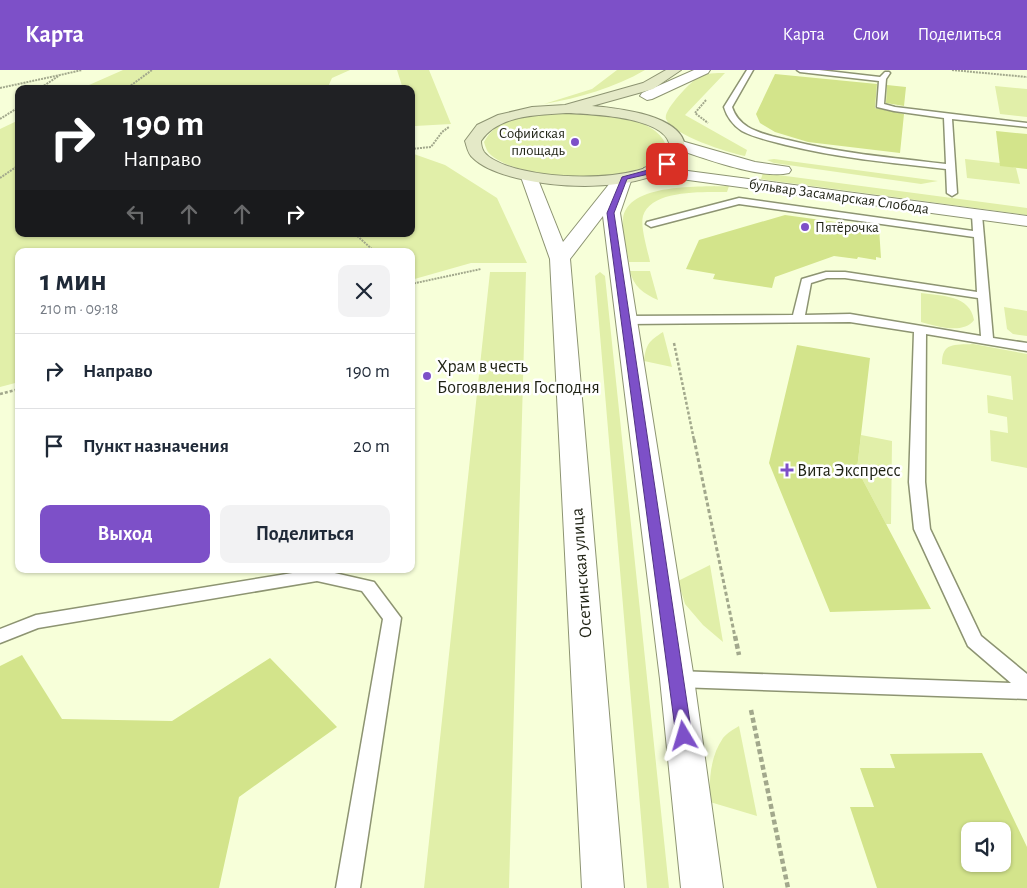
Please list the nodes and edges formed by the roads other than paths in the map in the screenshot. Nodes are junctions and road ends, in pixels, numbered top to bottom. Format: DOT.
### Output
graph roads {
  1 [pos="675,70"];
  2 [pos="704,70"];
  3 [pos="750,70"];
  4 [pos="800,70"];
  5 [pos="887,70"];
  6 [pos="882,79"];
  7 [pos="648,91"];
  8 [pos="566,109"];
  9 [pos="948,116"];
  10 [pos="656,124"];
  11 [pos="1027,124"];
  12 [pos="678,145"];
  13 [pos="950,166"];
  14 [pos="802,173"];
  15 [pos="637,175"];
  16 [pos="529,177"];
  17 [pos="934,190"];
  18 [pos="952,193"];
  19 [pos="971,195"];
  20 [pos="977,215"];
  21 [pos="1027,221"];
  22 [pos="651,224"];
  23 [pos="978,234"];
  24 [pos="560,259"];
  25 [pos="984,296"];
  26 [pos="798,319"];
  27 [pos="627,320"];
  28 [pos="920,329"];
  29 [pos="987,341"];
  30 [pos="1027,347"];
  31 [pos="0,636"];
  32 [pos="677,679"];
  33 [pos="1027,684"];
  34 [pos="1027,691"];
  35 [pos="348,888"];
  36 [pos="603,888"];
  37 [pos="702,888"];
  1 -- 7 [label="street"];
  2 -- 7 [label="street"];
  3 -- 13 [label="lane"];
  4 -- 6 [label="lane"];
  5 -- 6 [label="lane"];
  6 -- 9 [label="lane"];
  7 -- 8 [label="street"];
  7 -- 10 [label="street"];
  8 -- 10 [label="street"];
  8 -- 16 [label="street"];
  9 -- 11 [label="lane"];
  9 -- 13 [label="lane"];
  10 -- 12 [label="street"];
  12 -- 14 [label="street, бульвар Засамарская Слобода"];
  12 -- 15 [label="street"];
  13 -- 18 [label="lane"];
  15 -- 16 [label="street"];
  15 -- 20 [label="street, бульвар Засамарская Слобода"];
  15 -- 24 [label="street"];
  15 -- 27 [label="street"];
  16 -- 24 [label="street, Осетинская улица"];
  17 -- 18 [label="street, бульвар Засамарская Слобода"];
  18 -- 19 [label="street, бульвар Засамарская Слобода"];
  20 -- 21 [label="street, бульвар Засамарская Слобода"];
  20 -- 23 [label="lane"];
  22 -- 23 [label="lane"];
  23 -- 25 [label="lane"];
  24 -- 36 [label="street, Осетинская улица"];
  25 -- 26 [label="lane"];
  25 -- 29 [label="lane"];
  26 -- 27 [label="lane"];
  26 -- 28 [label="lane"];
  27 -- 32 [label="street"];
  28 -- 29 [label="lane"];
  28 -- 33 [label="lane"];
  29 -- 30 [label="lane"];
  31 -- 35 [label="lane"];
  32 -- 34 [label="lane"];
  32 -- 37 [label="street"];
}
